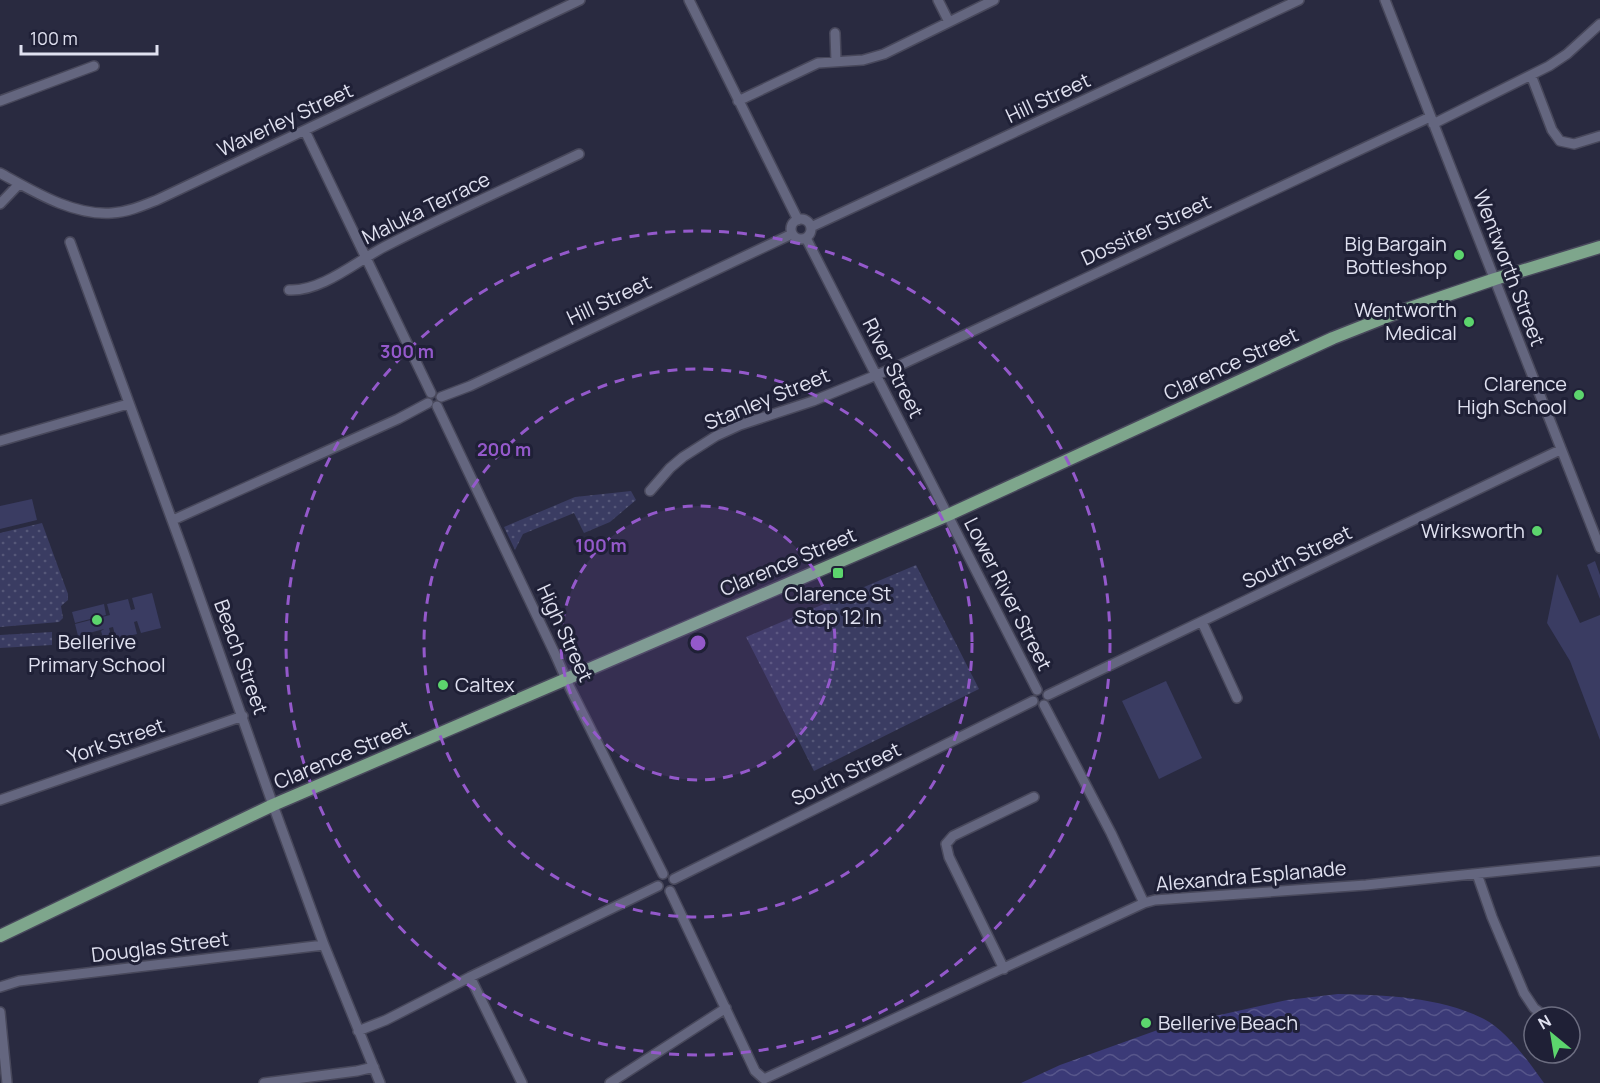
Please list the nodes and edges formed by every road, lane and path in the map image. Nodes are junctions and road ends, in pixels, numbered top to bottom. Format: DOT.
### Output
graph roads {
  1 [pos="580,0"];
  2 [pos="689,0"];
  3 [pos="938,0"];
  4 [pos="994,0"];
  5 [pos="1299,0"];
  6 [pos="1385,0"];
  7 [pos="949,22"];
  8 [pos="1600,24"];
  9 [pos="836,33"];
  10 [pos="836,61"];
  11 [pos="94,66"];
  12 [pos="1531,75"];
  13 [pos="0,101"];
  14 [pos="738,101"];
  15 [pos="1432,120"];
  16 [pos="305,131"];
  17 [pos="1600,136"];
  18 [pos="579,154"];
  19 [pos="0,173"];
  20 [pos="19,184"];
  21 [pos="0,204"];
  22 [pos="798,220"];
  23 [pos="811,227"];
  24 [pos="792,234"];
  25 [pos="806,238"];
  26 [pos="70,242"];
  27 [pos="1600,247"];
  28 [pos="366,258"];
  29 [pos="1495,279"];
  30 [pos="289,290"];
  31 [pos="877,375"];
  32 [pos="436,402"];
  33 [pos="128,404"];
  34 [pos="0,440"];
  35 [pos="1560,450"];
  36 [pos="650,491"];
  37 [pos="948,515"];
  38 [pos="173,520"];
  39 [pos="1600,548"];
  40 [pos="1202,622"];
  41 [pos="566,679"];
  42 [pos="1037,690"];
  43 [pos="1237,698"];
  44 [pos="1046,700"];
  45 [pos="1033,701"];
  46 [pos="243,717"];
  47 [pos="1034,797"];
  48 [pos="0,800"];
  49 [pos="273,805"];
  50 [pos="1600,861"];
  51 [pos="663,874"];
  52 [pos="1477,874"];
  53 [pos="674,879"];
  54 [pos="658,886"];
  55 [pos="669,891"];
  56 [pos="1144,903"];
  57 [pos="0,936"];
  58 [pos="324,945"];
  59 [pos="1004,969"];
  60 [pos="470,977"];
  61 [pos="0,987"];
  62 [pos="1532,1005"];
  63 [pos="726,1008"];
  64 [pos="0,1012"];
  65 [pos="358,1031"];
  66 [pos="374,1067"];
  67 [pos="7,1083"];
  68 [pos="264,1083"];
  69 [pos="380,1083"];
  70 [pos="522,1083"];
  71 [pos="610,1083"];
  1 -- 16 [label="street, Waverley Street"];
  2 -- 14 [label="street"];
  3 -- 7 [label="street"];
  4 -- 7 [label="street"];
  5 -- 23 [label="street, Hill Street"];
  6 -- 15 [label="street, Wentworth Street"];
  7 -- 10 [label="street"];
  8 -- 12 [label="street, Dossiter Street"];
  9 -- 10 [label="street"];
  10 -- 14 [label="street"];
  11 -- 13 [label="street"];
  12 -- 15 [label="street, Dossiter Street"];
  12 -- 17 [label="street"];
  14 -- 22 [label="street"];
  15 -- 29 [label="street, Wentworth Street"];
  15 -- 31 [label="street, Dossiter Street"];
  16 -- 20 [label="street, Waverley Street"];
  16 -- 28 [label="street"];
  18 -- 28 [label="street, Maluka Terrace"];
  19 -- 20 [label="street, Waverley Street"];
  20 -- 21 [label="street"];
  22 -- 23 [label="street"];
  22 -- 24 [label="street"];
  23 -- 25 [label="street"];
  24 -- 25 [label="street"];
  24 -- 32 [label="street, Hill Street"];
  25 -- 31 [label="street, River Street"];
  26 -- 33 [label="street, Beach Street"];
  27 -- 29 [label="main road, Clarence Street"];
  28 -- 30 [label="street, Maluka Terrace"];
  28 -- 32 [label="street"];
  29 -- 35 [label="street, Wentworth Street"];
  29 -- 37 [label="main road, Clarence Street"];
  31 -- 36 [label="street, Stanley Street"];
  31 -- 37 [label="street, River Street"];
  32 -- 38 [label="street, Hill Street"];
  32 -- 41 [label="street, High Street"];
  33 -- 34 [label="street"];
  33 -- 38 [label="street, Beach Street"];
  35 -- 39 [label="street, Wentworth Street"];
  35 -- 40 [label="street, South Street"];
  37 -- 41 [label="main road, Clarence Street"];
  37 -- 42 [label="street, Lower River Street"];
  38 -- 46 [label="street, Beach Street"];
  40 -- 43 [label="street"];
  40 -- 44 [label="street, South Street"];
  41 -- 49 [label="main road, Clarence Street"];
  41 -- 51 [label="street, High Street"];
  42 -- 44 [label="street"];
  42 -- 45 [label="street"];
  44 -- 45 [label="street"];
  44 -- 56 [label="street"];
  45 -- 53 [label="street, South Street"];
  46 -- 48 [label="street, York Street"];
  46 -- 49 [label="street, Beach Street"];
  47 -- 59 [label="street"];
  49 -- 57 [label="main road, Clarence Street"];
  49 -- 58 [label="street, Beach Street"];
  50 -- 52 [label="street, Alexandra Esplanade"];
  51 -- 53 [label="street"];
  51 -- 54 [label="street"];
  52 -- 56 [label="street, Alexandra Esplanade"];
  52 -- 62 [label="street"];
  53 -- 55 [label="street"];
  54 -- 55 [label="street"];
  54 -- 60 [label="street"];
  55 -- 63 [label="street"];
  56 -- 59 [label="street, Alexandra Esplanade"];
  58 -- 61 [label="street, Douglas Street"];
  58 -- 65 [label="street, Beach Street"];
  59 -- 63 [label="street, Alexandra Esplanade"];
  60 -- 65 [label="street"];
  60 -- 70 [label="street"];
  63 -- 71 [label="street"];
  64 -- 67 [label="street"];
  65 -- 66 [label="street, Beach Street"];
  66 -- 68 [label="street"];
  66 -- 69 [label="street, Beach Street"];
}
